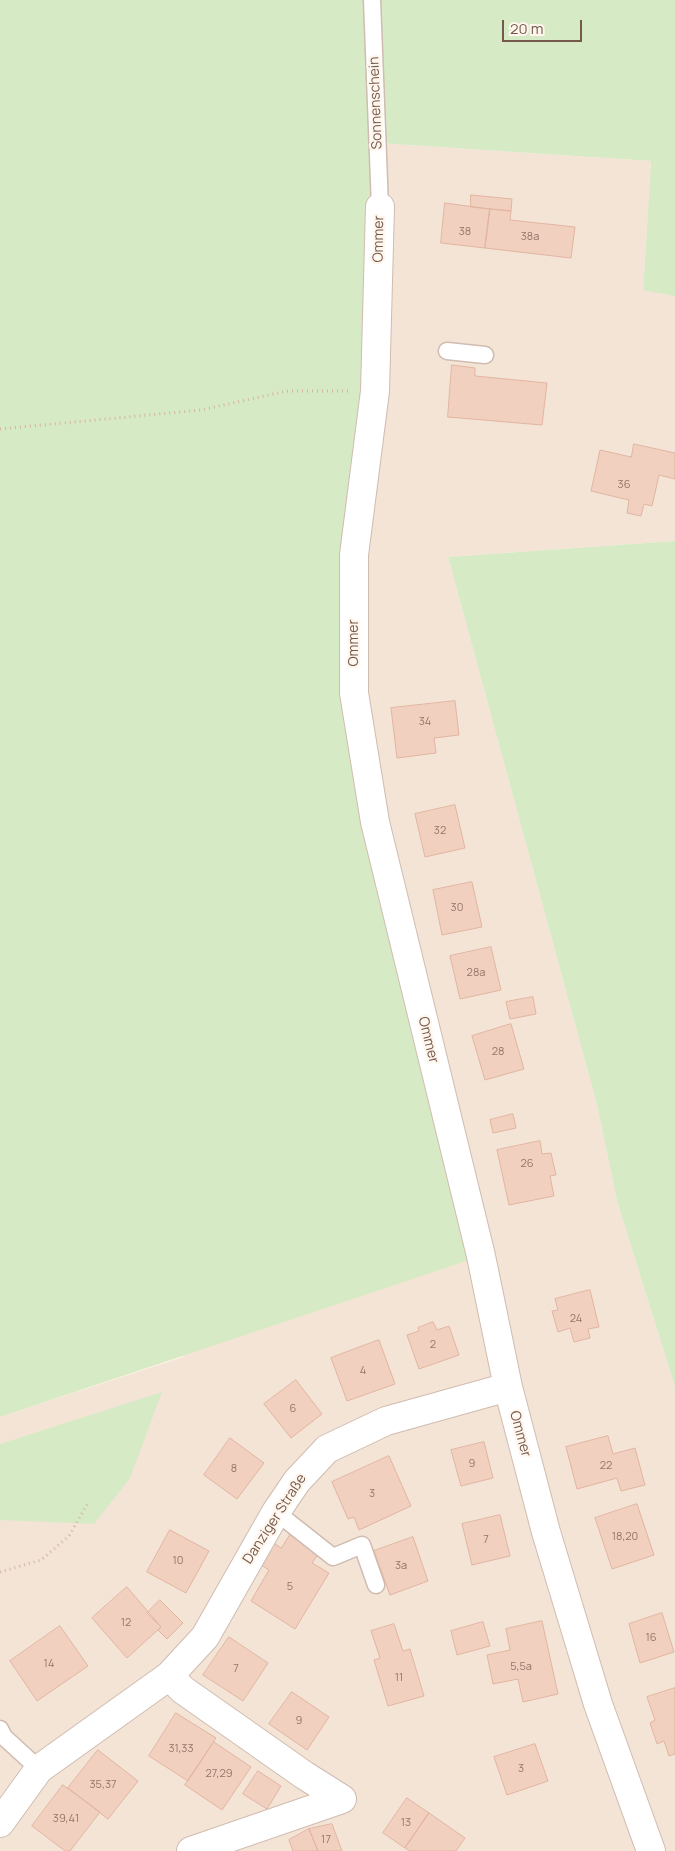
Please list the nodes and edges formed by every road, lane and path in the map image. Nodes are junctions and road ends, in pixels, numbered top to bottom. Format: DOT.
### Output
graph roads {
  1 [pos="372,0"];
  2 [pos="380,207"];
  3 [pos="447,352"];
  4 [pos="485,356"];
  5 [pos="375,391"];
  6 [pos="0,429"];
  7 [pos="508,1388"];
  8 [pos="89,1501"];
  9 [pos="276,1512"];
  10 [pos="0,1572"];
  11 [pos="376,1585"];
  12 [pos="169,1676"];
  13 [pos="0,1729"];
  14 [pos="38,1770"];
  15 [pos="0,1823"];
  16 [pos="191,1851"];
  17 [pos="651,1851"];
  1 -- 2 [label="lane, Sonnenschein"];
  2 -- 5 [label="street, Ommer"];
  3 -- 4 [label="lane"];
  5 -- 6 [label="path"];
  5 -- 7 [label="street, Ommer"];
  7 -- 9 [label="street, Danziger Straße"];
  7 -- 17 [label="street, Ommer"];
  8 -- 10 [label="path"];
  9 -- 11 [label="lane"];
  9 -- 12 [label="street, Danziger Straße"];
  12 -- 14 [label="street, Danziger Straße"];
  12 -- 16 [label="street"];
  13 -- 14 [label="lane"];
  14 -- 15 [label="street, Danziger Straße"];
}
